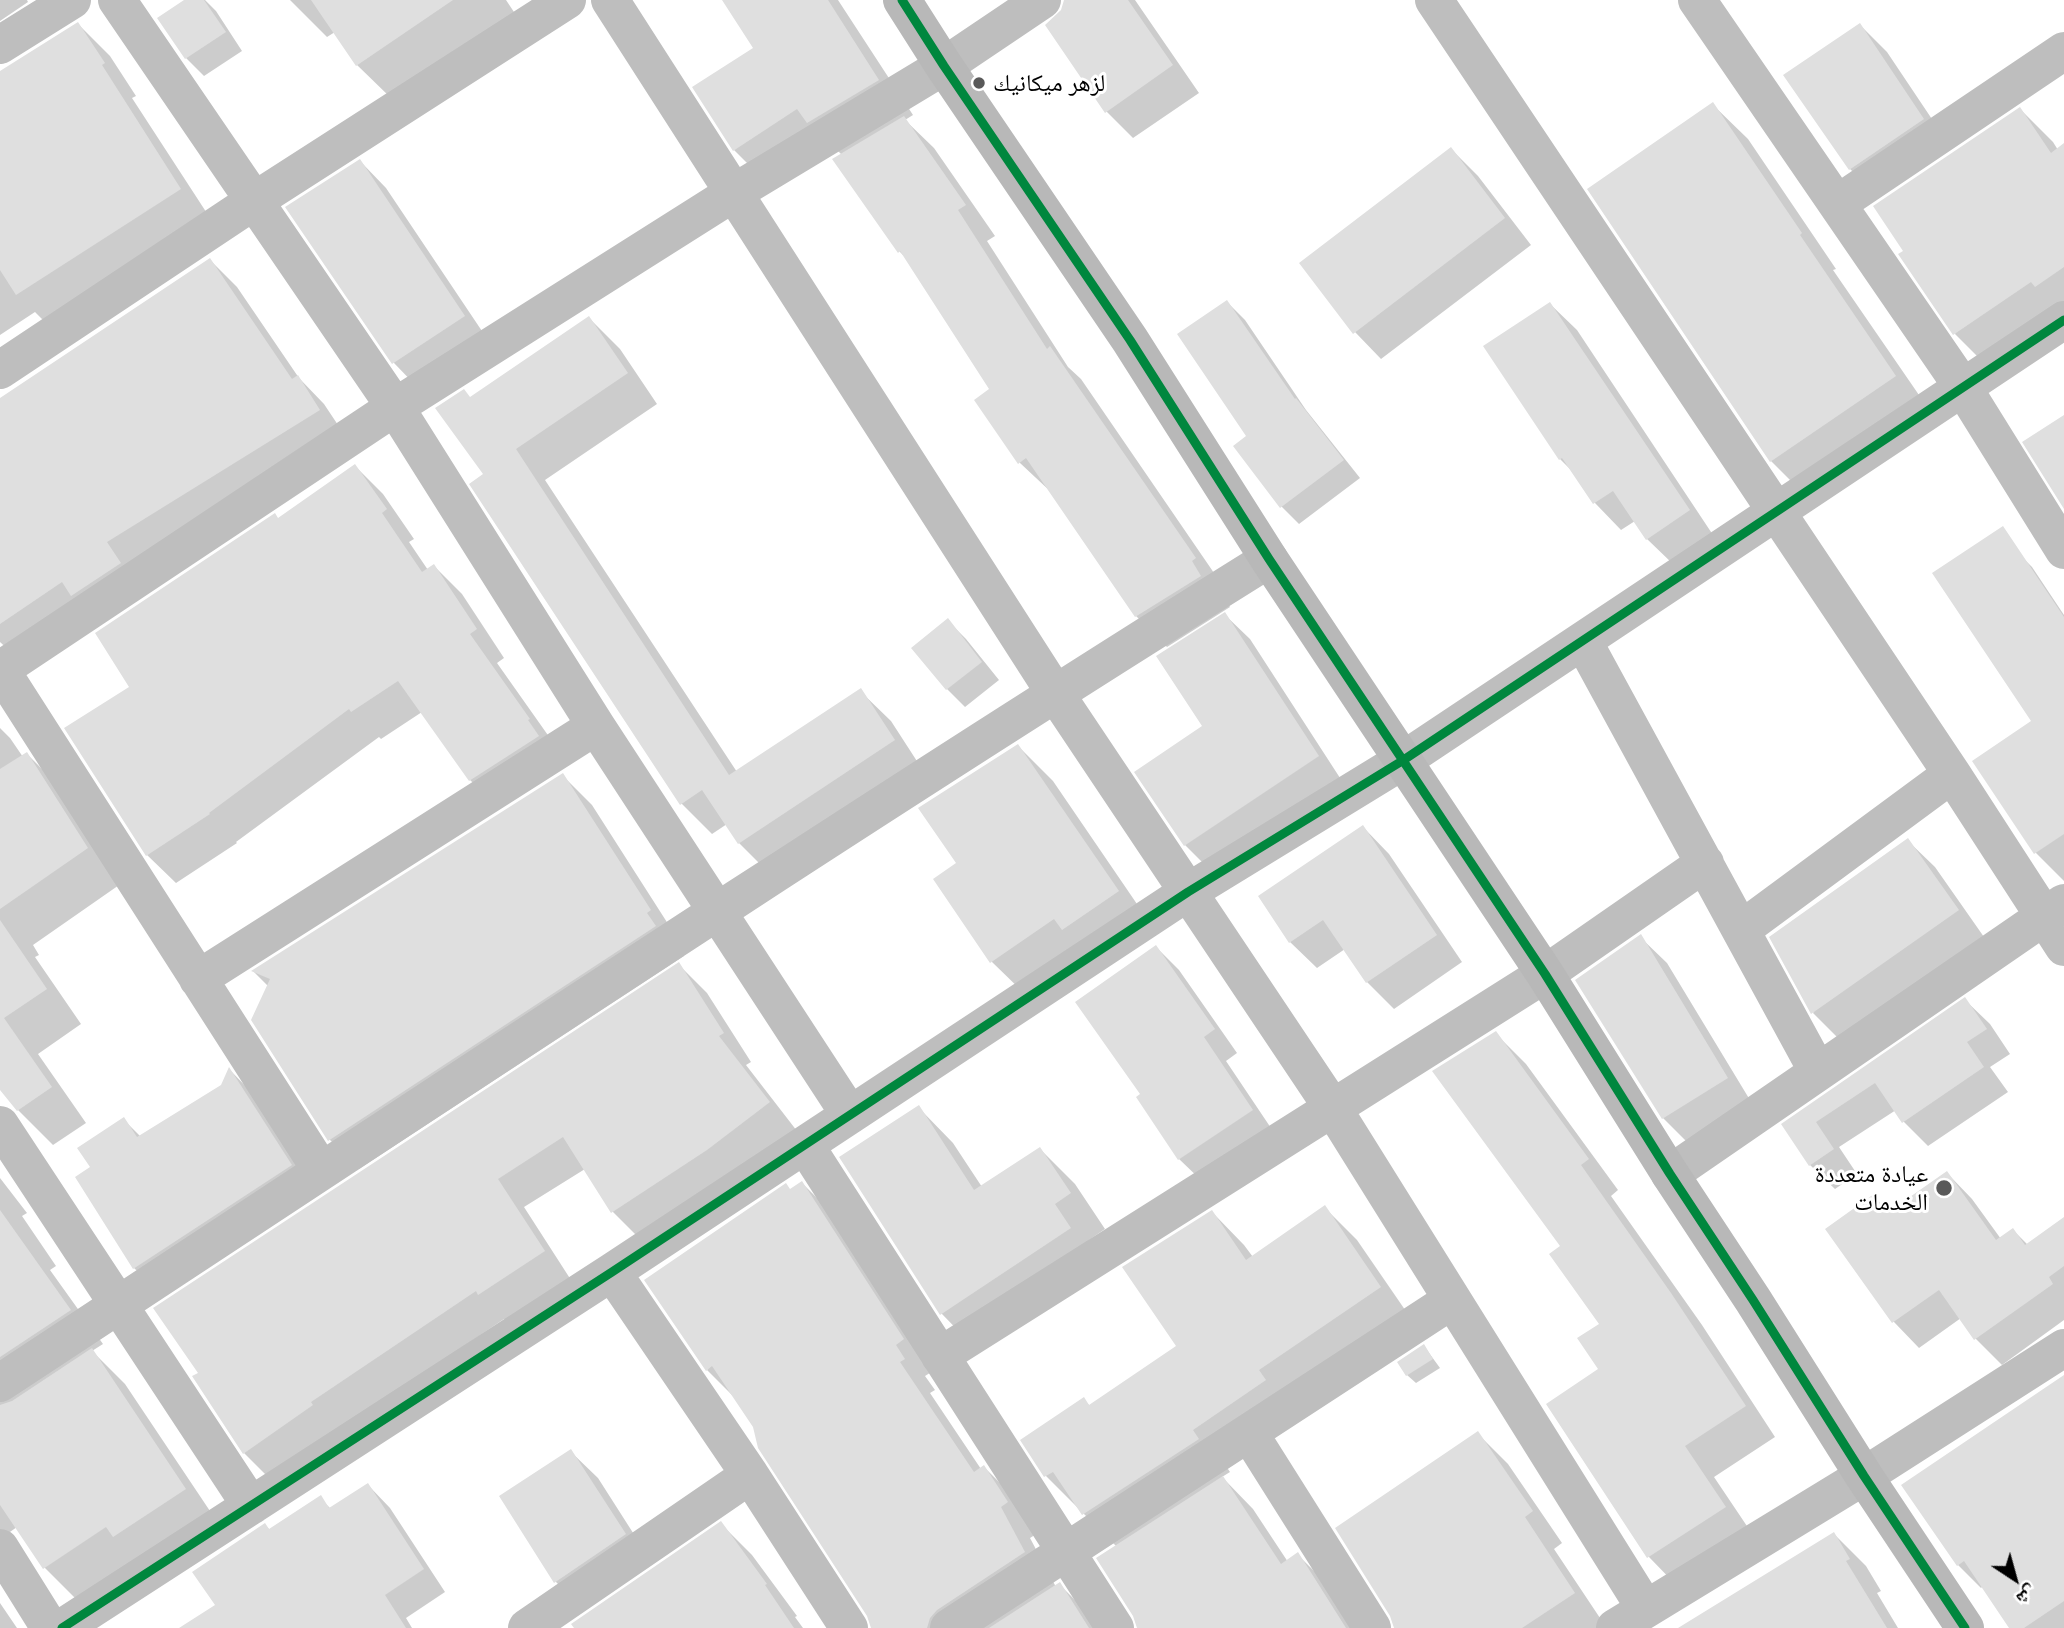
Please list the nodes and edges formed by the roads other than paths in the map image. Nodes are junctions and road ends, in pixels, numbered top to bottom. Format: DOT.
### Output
graph roads {
  1 [pos="117,0"];
  2 [pos="567,0"];
  3 [pos="610,0"];
  4 [pos="902,0"];
  5 [pos="1042,0"];
  6 [pos="1434,0"];
  7 [pos="1697,0"];
  8 [pos="60,3"];
  9 [pos="0,45"];
  10 [pos="2064,51"];
  11 [pos="944,66"];
  12 [pos="734,192"];
  13 [pos="254,201"];
  14 [pos="1837,204"];
  15 [pos="2064,320"];
  16 [pos="0,370"];
  17 [pos="1962,387"];
  18 [pos="395,407"];
  19 [pos="1777,513"];
  20 [pos="2064,550"];
  21 [pos="1269,559"];
  22 [pos="1583,640"];
  23 [pos="0,670"];
  24 [pos="1055,693"];
  25 [pos="596,726"];
  26 [pos="1402,761"];
  27 [pos="1952,774"];
  28 [pos="1705,863"];
  29 [pos="1188,892"];
  30 [pos="717,912"];
  31 [pos="2058,922"];
  32 [pos="1742,929"];
  33 [pos="1545,974"];
  34 [pos="198,979"];
  35 [pos="1818,1072"];
  36 [pos="1332,1107"];
  37 [pos="850,1115"];
  38 [pos="0,1125"];
  39 [pos="805,1145"];
  40 [pos="321,1170"];
  41 [pos="1670,1174"];
  42 [pos="612,1272"];
  43 [pos="1452,1300"];
  44 [pos="119,1305"];
  45 [pos="2064,1348"];
  46 [pos="940,1356"];
  47 [pos="0,1384"];
  48 [pos="1250,1433"];
  49 [pos="750,1475"];
  50 [pos="1864,1476"];
  51 [pos="251,1506"];
  52 [pos="0,1548"];
  53 [pos="1066,1552"];
  54 [pos="575,1615"];
  55 [pos="1630,1618"];
  56 [pos="72,1624"];
  57 [pos="527,1628"];
  58 [pos="849,1628"];
  59 [pos="949,1628"];
  60 [pos="1115,1628"];
  61 [pos="1372,1628"];
  62 [pos="1965,1628"];
  1 -- 13 [label="street"];
  2 -- 13 [label="street"];
  3 -- 12 [label="street"];
  4 -- 11 [label="street"];
  5 -- 11 [label="street"];
  6 -- 19 [label="street"];
  7 -- 14 [label="street"];
  8 -- 9 [label="street"];
  10 -- 14 [label="street"];
  11 -- 12 [label="street"];
  11 -- 21 [label="street"];
  12 -- 18 [label="street"];
  12 -- 24 [label="street"];
  13 -- 16 [label="street"];
  13 -- 18 [label="street"];
  14 -- 17 [label="street"];
  15 -- 17 [label="street"];
  17 -- 19 [label="street"];
  17 -- 20 [label="street"];
  18 -- 23 [label="street"];
  18 -- 25 [label="street"];
  19 -- 22 [label="street"];
  19 -- 27 [label="street"];
  21 -- 24 [label="street"];
  21 -- 26 [label="street"];
  22 -- 26 [label="street"];
  22 -- 28 [label="street"];
  23 -- 34 [label="street"];
  24 -- 29 [label="street"];
  24 -- 30 [label="street"];
  25 -- 30 [label="street"];
  25 -- 34 [label="street"];
  26 -- 29 [label="street"];
  26 -- 33 [label="street"];
  27 -- 31 [label="street"];
  27 -- 32 [label="street"];
  28 -- 32 [label="street"];
  28 -- 33 [label="street"];
  29 -- 36 [label="street"];
  29 -- 37 [label="street"];
  30 -- 37 [label="street"];
  30 -- 40 [label="street"];
  31 -- 35 [label="street"];
  32 -- 35 [label="street"];
  33 -- 36 [label="street"];
  33 -- 41 [label="street"];
  34 -- 40 [label="street"];
  35 -- 41 [label="street"];
  36 -- 43 [label="street"];
  36 -- 46 [label="street"];
  37 -- 39 [label="street"];
  38 -- 44 [label="street"];
  39 -- 42 [label="street"];
  39 -- 46 [label="street"];
  40 -- 44 [label="street"];
  41 -- 50 [label="street"];
  42 -- 49 [label="street"];
  42 -- 51 [label="street"];
  43 -- 48 [label="street"];
  43 -- 55 [label="street"];
  44 -- 47 [label="street"];
  44 -- 51 [label="street"];
  45 -- 50 [label="street"];
  46 -- 53 [label="street"];
  48 -- 53 [label="street"];
  48 -- 61 [label="street"];
  49 -- 54 [label="street"];
  49 -- 58 [label="street"];
  50 -- 55 [label="street"];
  50 -- 62 [label="street"];
  51 -- 56 [label="street"];
  52 -- 56 [label="street"];
  53 -- 59 [label="street"];
  53 -- 60 [label="street"];
  54 -- 57 [label="street"];
}
